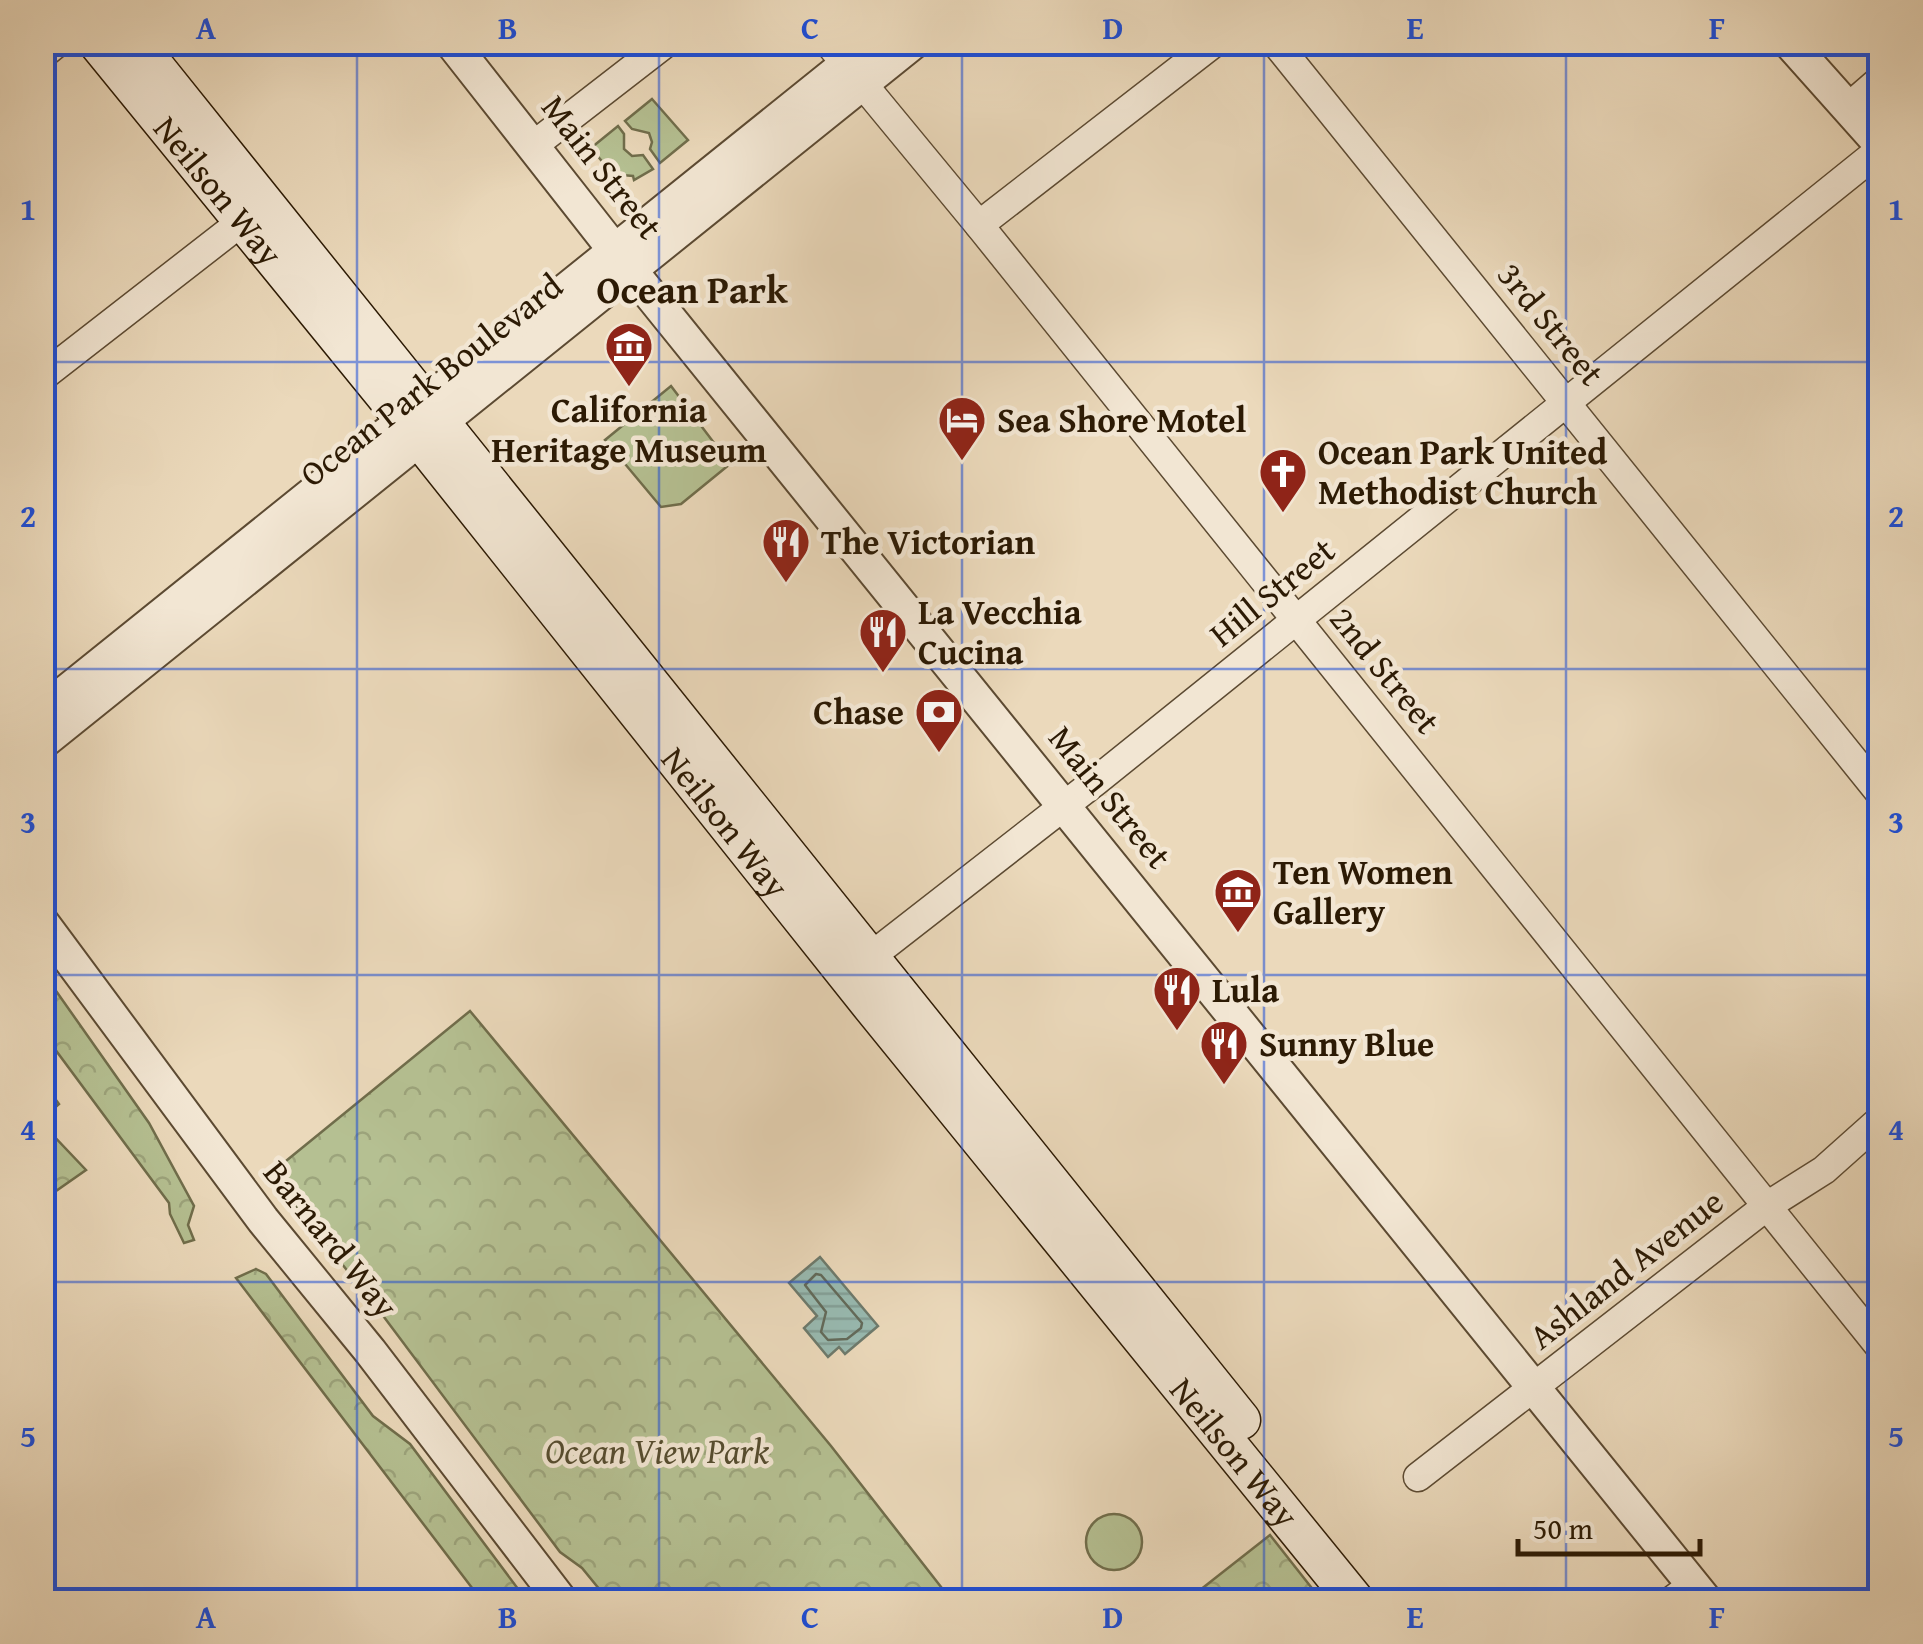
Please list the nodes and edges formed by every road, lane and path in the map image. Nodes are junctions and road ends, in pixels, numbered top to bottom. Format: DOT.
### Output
graph roads {
  1 [pos="58,42"];
  2 [pos="97,42"];
  3 [pos="135,42"];
  4 [pos="451,42"];
  5 [pos="667,42"];
  6 [pos="874,42"];
  7 [pos="914,42"];
  8 [pos="1215,42"];
  9 [pos="1275,42"];
  10 [pos="1790,42"];
  11 [pos="1806,42"];
  12 [pos="42,55"];
  13 [pos="845,63"];
  14 [pos="1880,80"];
  15 [pos="1850,106"];
  16 [pos="534,145"];
  17 [pos="1880,147"];
  18 [pos="252,213"];
  19 [pos="979,225"];
  20 [pos="624,261"];
  21 [pos="42,377"];
  22 [pos="1566,403"];
  23 [pos="422,421"];
  24 [pos="181,615"];
  25 [pos="1297,620"];
  26 [pos="42,711"];
  27 [pos="42,743"];
  28 [pos="1880,793"];
  29 [pos="1066,805"];
  30 [pos="42,922"];
  31 [pos="858,967"];
  32 [pos="1880,1120"];
  33 [pos="1766,1206"];
  34 [pos="1880,1348"];
  35 [pos="1536,1388"];
  36 [pos="1418,1477"];
  37 [pos="1690,1596"];
  38 [pos="562,1602"];
  39 [pos="1356,1602"];
  40 [pos="1386,1602"];
  1 -- 12 [label="street"];
  2 -- 18 [label="main road, Neilson Way"];
  3 -- 18 [label="main road, Neilson Way"];
  4 -- 16 [label="street, Main Street"];
  5 -- 16 [label="street"];
  6 -- 13 [label="street, Ocean Park Boulevard"];
  7 -- 13 [label="street, Ocean Park Boulevard"];
  8 -- 19 [label="street"];
  9 -- 22 [label="street, 3rd Street"];
  10 -- 15 [label="street"];
  11 -- 15 [label="street"];
  13 -- 19 [label="street, 2nd Street"];
  13 -- 20 [label="street, Ocean Park Boulevard"];
  14 -- 15 [label="street"];
  15 -- 17 [label="street"];
  16 -- 20 [label="street, Main Street"];
  17 -- 22 [label="street, Hill Street"];
  18 -- 21 [label="street"];
  18 -- 23 [label="main road, Neilson Way"];
  19 -- 25 [label="street, 2nd Street"];
  20 -- 23 [label="street, Ocean Park Boulevard"];
  20 -- 29 [label="street, Main Street"];
  22 -- 25 [label="street, Hill Street"];
  22 -- 28 [label="street, 3rd Street"];
  23 -- 24 [label="street, Ocean Park Boulevard"];
  23 -- 31 [label="main road, Neilson Way"];
  24 -- 26 [label="street, Ocean Park Boulevard"];
  24 -- 27 [label="street, Ocean Park Boulevard"];
  25 -- 29 [label="street, Hill Street"];
  25 -- 33 [label="street, 2nd Street"];
  29 -- 31 [label="street, Hill Street"];
  29 -- 35 [label="street, Main Street"];
  30 -- 38 [label="street, Barnard Way"];
  31 -- 39 [label="main road, Neilson Way"];
  31 -- 40 [label="main road, Neilson Way"];
  32 -- 33 [label="street, Ashland Avenue"];
  33 -- 34 [label="street, 2nd Street"];
  33 -- 35 [label="street, Ashland Avenue"];
  35 -- 36 [label="street, Ashland Avenue"];
  35 -- 37 [label="street, Main Street"];
}
